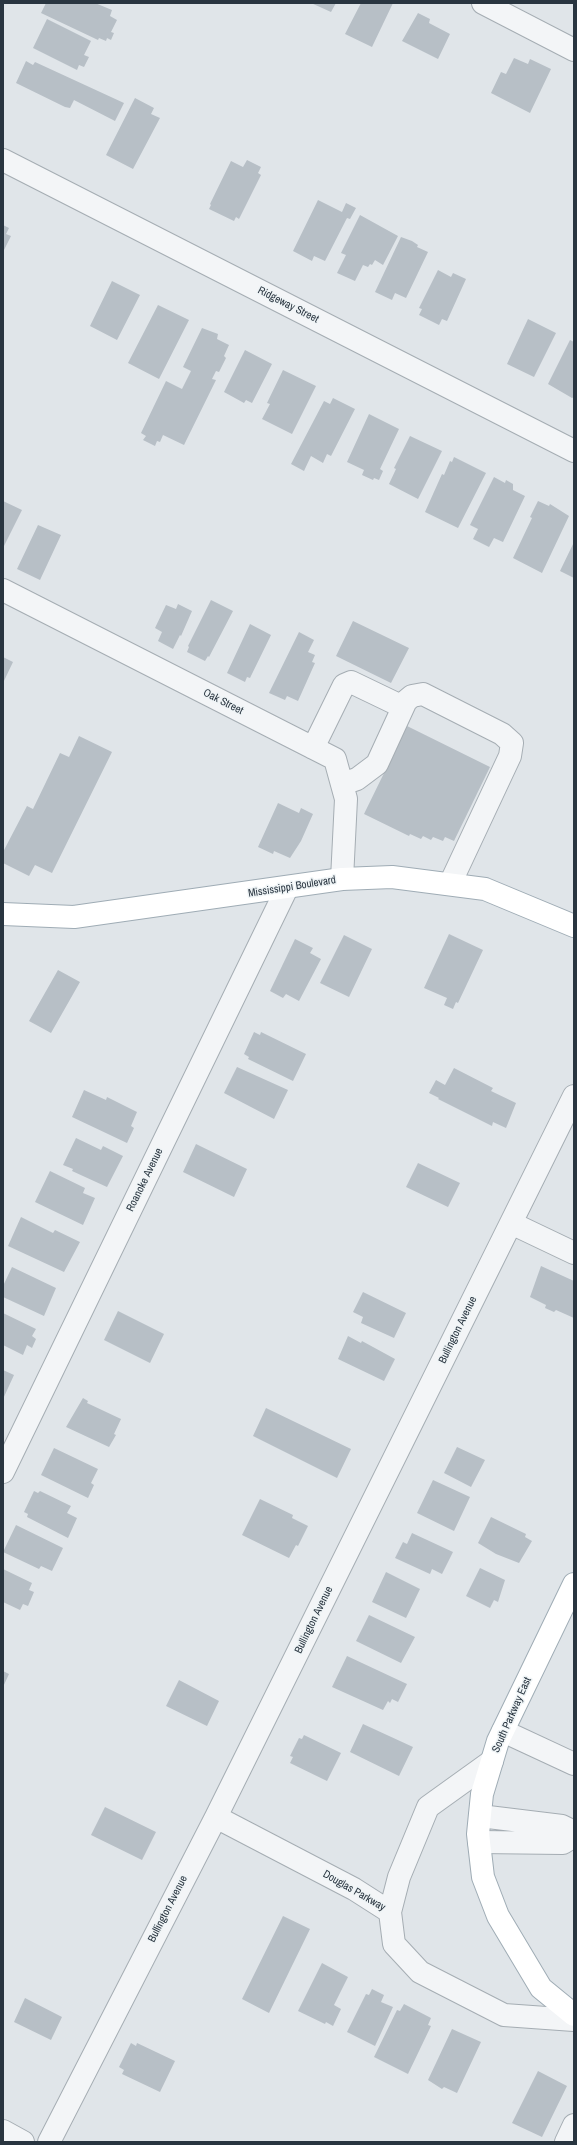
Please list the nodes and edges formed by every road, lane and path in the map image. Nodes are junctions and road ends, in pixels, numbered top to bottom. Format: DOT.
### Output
graph roads {
  1 [pos="483,3"];
  2 [pos="574,50"];
  3 [pos="3,160"];
  4 [pos="574,451"];
  5 [pos="3,590"];
  6 [pos="403,707"];
  7 [pos="313,748"];
  8 [pos="342,784"];
  9 [pos="342,879"];
  10 [pos="450,884"];
  11 [pos="286,888"];
  12 [pos="3,914"];
  13 [pos="574,926"];
  14 [pos="574,1096"];
  15 [pos="511,1222"];
  16 [pos="574,1253"];
  17 [pos="3,1472"];
  18 [pos="574,1584"];
  19 [pos="503,1731"];
  20 [pos="492,1761"];
  21 [pos="574,1764"];
  22 [pos="480,1816"];
  23 [pos="216,1817"];
  24 [pos="574,1832"];
  25 [pos="574,1836"];
  26 [pos="479,1842"];
  27 [pos="390,1912"];
  28 [pos="574,2015"];
  29 [pos="574,2020"];
  30 [pos="574,2125"];
  31 [pos="3,2131"];
  32 [pos="24,2142"];
  33 [pos="49,2142"];
  34 [pos="566,2142"];
  1 -- 2 [label="street"];
  3 -- 4 [label="street, Ridgeway Street"];
  5 -- 7 [label="street, Oak Street"];
  6 -- 7 [label="street"];
  6 -- 8 [label="street"];
  6 -- 10 [label="street"];
  7 -- 8 [label="street, Oak Street"];
  8 -- 9 [label="street, Oak Street"];
  9 -- 10 [label="main road, Mississippi Boulevard"];
  9 -- 11 [label="main road, Mississippi Boulevard"];
  10 -- 13 [label="main road, Mississippi Boulevard"];
  11 -- 12 [label="main road, Mississippi Boulevard"];
  11 -- 17 [label="street, Roanoke Avenue"];
  14 -- 15 [label="street, Bullington Avenue"];
  15 -- 16 [label="street"];
  15 -- 23 [label="street, Bullington Avenue"];
  18 -- 19 [label="main road, South Parkway East"];
  19 -- 20 [label="main road, South Parkway East"];
  19 -- 21 [label="street"];
  20 -- 22 [label="main road, South Parkway East"];
  20 -- 27 [label="street"];
  22 -- 24 [label="street"];
  22 -- 26 [label="main road, South Parkway East"];
  23 -- 27 [label="street, Douglas Parkway"];
  23 -- 33 [label="street, Bullington Avenue"];
  25 -- 26 [label="street"];
  26 -- 28 [label="main road, South Parkway East"];
  27 -- 29 [label="street, Douglas Parkway"];
  30 -- 34 [label="street"];
  31 -- 32 [label="street"];
}
